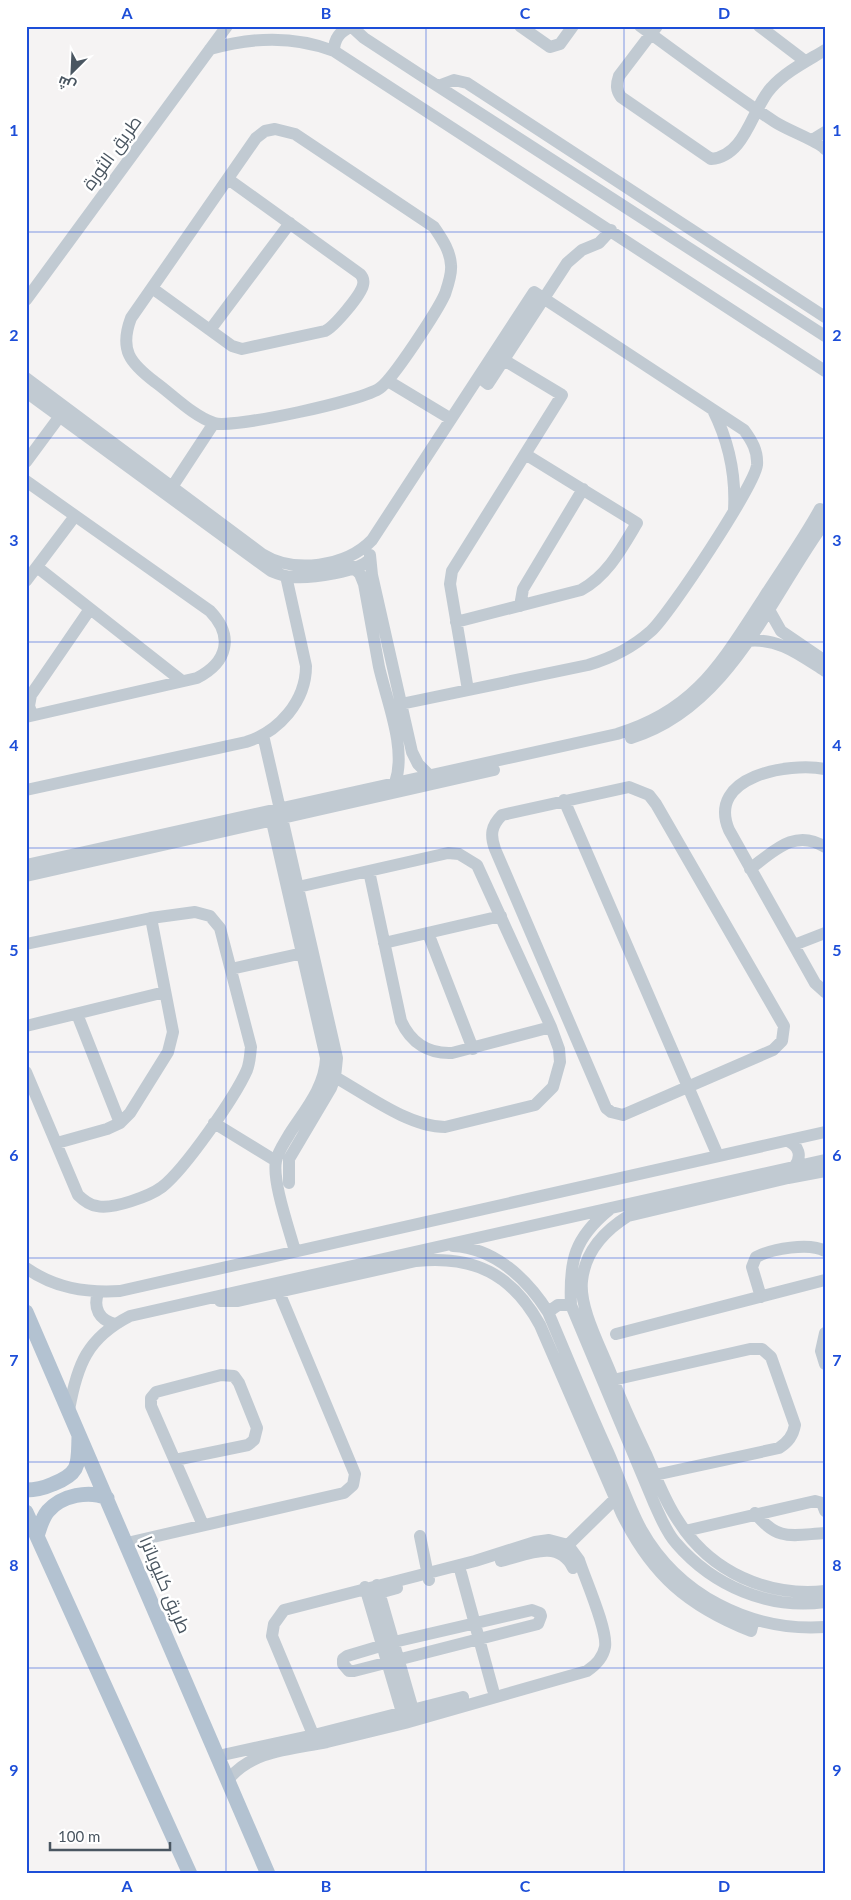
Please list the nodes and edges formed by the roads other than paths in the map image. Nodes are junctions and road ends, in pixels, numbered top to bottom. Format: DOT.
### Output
graph roads {
  1 [pos="227,26"];
  2 [pos="351,26"];
  3 [pos="520,26"];
  4 [pos="573,26"];
  5 [pos="640,26"];
  6 [pos="759,26"];
  7 [pos="654,30"];
  8 [pos="210,49"];
  9 [pos="825,50"];
  10 [pos="334,51"];
  11 [pos="805,61"];
  12 [pos="438,86"];
  13 [pos="757,110"];
  14 [pos="825,132"];
  15 [pos="812,140"];
  16 [pos="825,149"];
  17 [pos="228,179"];
  18 [pos="290,223"];
  19 [pos="610,230"];
  20 [pos="152,288"];
  21 [pos="539,295"];
  22 [pos="26,300"];
  23 [pos="809,306"];
  24 [pos="825,317"];
  25 [pos="800,320"];
  26 [pos="210,330"];
  27 [pos="825,336"];
  28 [pos="504,360"];
  29 [pos="825,371"];
  30 [pos="483,380"];
  31 [pos="388,381"];
  32 [pos="27,384"];
  33 [pos="713,410"];
  34 [pos="60,416"];
  35 [pos="452,419"];
  36 [pos="214,423"];
  37 [pos="105,443"];
  38 [pos="525,454"];
  39 [pos="26,462"];
  40 [pos="138,468"];
  41 [pos="26,481"];
  42 [pos="172,487"];
  43 [pos="583,489"];
  44 [pos="734,510"];
  45 [pos="822,511"];
  46 [pos="75,516"];
  47 [pos="825,522"];
  48 [pos="224,532"];
  49 [pos="365,546"];
  50 [pos="348,557"];
  51 [pos="370,559"];
  52 [pos="37,567"];
  53 [pos="355,569"];
  54 [pos="286,576"];
  55 [pos="26,581"];
  56 [pos="520,606"];
  57 [pos="768,608"];
  58 [pos="90,609"];
  59 [pos="456,622"];
  60 [pos="746,641"];
  61 [pos="824,662"];
  62 [pos="182,681"];
  63 [pos="468,690"];
  64 [pos="401,704"];
  65 [pos="29,716"];
  66 [pos="263,735"];
  67 [pos="824,768"];
  68 [pos="429,775"];
  69 [pos="394,783"];
  70 [pos="26,790"];
  71 [pos="564,800"];
  72 [pos="276,814"];
  73 [pos="825,847"];
  74 [pos="26,865"];
  75 [pos="750,869"];
  76 [pos="369,871"];
  77 [pos="26,876"];
  78 [pos="298,887"];
  79 [pos="501,916"];
  80 [pos="151,918"];
  81 [pos="428,933"];
  82 [pos="825,933"];
  83 [pos="384,943"];
  84 [pos="26,944"];
  85 [pos="794,945"];
  86 [pos="303,953"];
  87 [pos="231,969"];
  88 [pos="166,992"];
  89 [pos="825,992"];
  90 [pos="77,1014"];
  91 [pos="26,1026"];
  92 [pos="551,1027"];
  93 [pos="473,1048"];
  94 [pos="332,1058"];
  95 [pos="26,1072"];
  96 [pos="335,1077"];
  97 [pos="688,1088"];
  98 [pos="120,1123"];
  99 [pos="214,1123"];
  100 [pos="825,1132"];
  101 [pos="788,1140"];
  102 [pos="56,1143"];
  103 [pos="718,1156"];
  104 [pos="825,1160"];
  105 [pos="276,1161"];
  106 [pos="794,1166"];
  107 [pos="825,1172"];
  108 [pos="288,1184"];
  109 [pos="709,1191"];
  110 [pos="612,1207"];
  111 [pos="443,1246"];
  112 [pos="295,1251"];
  113 [pos="825,1251"];
  114 [pos="26,1268"];
  115 [pos="354,1271"];
  116 [pos="825,1280"];
  117 [pos="98,1292"];
  118 [pos="279,1292"];
  119 [pos="761,1296"];
  120 [pos="205,1299"];
  121 [pos="571,1306"];
  122 [pos="26,1312"];
  123 [pos="548,1312"];
  124 [pos="115,1324"];
  125 [pos="825,1333"];
  126 [pos="616,1334"];
  127 [pos="825,1364"];
  128 [pos="613,1388"];
  129 [pos="69,1410"];
  130 [pos="584,1413"];
  131 [pos="80,1434"];
  132 [pos="175,1460"];
  133 [pos="655,1475"];
  134 [pos="26,1490"];
  135 [pos="107,1498"];
  136 [pos="615,1499"];
  137 [pos="825,1511"];
  138 [pos="26,1512"];
  139 [pos="755,1513"];
  140 [pos="203,1526"];
  141 [pos="685,1531"];
  142 [pos="825,1533"];
  143 [pos="37,1536"];
  144 [pos="420,1536"];
  145 [pos="127,1543"];
  146 [pos="570,1551"];
  147 [pos="500,1557"];
  148 [pos="461,1572"];
  149 [pos="429,1576"];
  150 [pos="372,1590"];
  151 [pos="825,1591"];
  152 [pos="825,1602"];
  153 [pos="475,1624"];
  154 [pos="752,1625"];
  155 [pos="825,1627"];
  156 [pos="479,1639"];
  157 [pos="388,1644"];
  158 [pos="393,1660"];
  159 [pos="516,1687"];
  160 [pos="494,1690"];
  161 [pos="466,1700"];
  162 [pos="409,1716"];
  163 [pos="316,1739"];
  164 [pos="218,1756"];
  165 [pos="228,1780"];
  166 [pos="190,1874"];
  167 [pos="268,1874"];
  1 -- 8 [label="street, طريق الثورة"];
  2 -- 10 [label="street"];
  2 -- 12 [label="street"];
  3 -- 4 [label="street"];
  5 -- 7 [label="street"];
  6 -- 11 [label="street"];
  7 -- 13 [label="street"];
  7 -- 13 [label="street"];
  8 -- 10 [label="street"];
  8 -- 22 [label="street, طريق الثورة"];
  9 -- 11 [label="street"];
  10 -- 19 [label="street"];
  11 -- 13 [label="street"];
  12 -- 23 [label="street"];
  12 -- 25 [label="street"];
  13 -- 15 [label="street"];
  14 -- 15 [label="street"];
  15 -- 16 [label="street"];
  17 -- 18 [label="street"];
  17 -- 20 [label="street"];
  17 -- 31 [label="street"];
  18 -- 26 [label="street"];
  18 -- 26 [label="street"];
  19 -- 21 [label="street"];
  19 -- 29 [label="street"];
  20 -- 26 [label="street"];
  20 -- 36 [label="street"];
  21 -- 28 [label="street"];
  21 -- 30 [label="street"];
  21 -- 33 [label="street"];
  23 -- 24 [label="street"];
  23 -- 25 [label="street"];
  25 -- 27 [label="street"];
  28 -- 30 [label="street"];
  28 -- 38 [label="street"];
  30 -- 35 [label="street"];
  31 -- 35 [label="street"];
  31 -- 36 [label="street"];
  32 -- 34 [label="street"];
  32 -- 37 [label="street"];
  33 -- 44 [label="street"];
  33 -- 44 [label="street"];
  34 -- 37 [label="street"];
  34 -- 39 [label="street"];
  35 -- 49 [label="street"];
  36 -- 42 [label="street"];
  37 -- 40 [label="street"];
  38 -- 43 [label="street"];
  38 -- 59 [label="street"];
  40 -- 42 [label="street"];
  40 -- 48 [label="street"];
  41 -- 46 [label="street"];
  42 -- 48 [label="street"];
  43 -- 56 [label="street"];
  43 -- 56 [label="street"];
  44 -- 63 [label="street"];
  45 -- 68 [label="street"];
  46 -- 52 [label="street"];
  46 -- 62 [label="street"];
  47 -- 57 [label="street"];
  48 -- 50 [label="street"];
  48 -- 54 [label="street"];
  49 -- 50 [label="street"];
  49 -- 51 [label="street"];
  50 -- 53 [label="street"];
  51 -- 53 [label="street"];
  51 -- 64 [label="street"];
  52 -- 55 [label="street"];
  52 -- 58 [label="street"];
  53 -- 54 [label="street"];
  53 -- 69 [label="street"];
  54 -- 66 [label="street"];
  56 -- 59 [label="street"];
  57 -- 60 [label="street"];
  57 -- 61 [label="street"];
  58 -- 62 [label="street"];
  58 -- 65 [label="street"];
  59 -- 63 [label="street"];
  60 -- 61 [label="street"];
  60 -- 72 [label="street"];
  62 -- 65 [label="street"];
  63 -- 64 [label="street"];
  64 -- 68 [label="street"];
  66 -- 70 [label="street"];
  66 -- 72 [label="street"];
  67 -- 75 [label="street"];
  68 -- 69 [label="street"];
  69 -- 72 [label="street"];
  71 -- 97 [label="street"];
  71 -- 97 [label="street"];
  71 -- 97 [label="street"];
  72 -- 74 [label="street"];
  72 -- 77 [label="street"];
  72 -- 78 [label="street"];
  72 -- 86 [label="street"];
  73 -- 75 [label="street"];
  75 -- 85 [label="street"];
  76 -- 78 [label="street"];
  76 -- 79 [label="street"];
  76 -- 83 [label="street"];
  78 -- 94 [label="street"];
  79 -- 81 [label="street"];
  79 -- 92 [label="street"];
  80 -- 84 [label="street"];
  80 -- 87 [label="street"];
  80 -- 88 [label="street"];
  81 -- 83 [label="street"];
  81 -- 93 [label="street"];
  82 -- 85 [label="street"];
  83 -- 93 [label="street"];
  85 -- 89 [label="street"];
  86 -- 87 [label="street"];
  86 -- 94 [label="street"];
  87 -- 99 [label="street"];
  88 -- 90 [label="street"];
  88 -- 98 [label="street"];
  90 -- 91 [label="street"];
  90 -- 98 [label="street"];
  92 -- 93 [label="street"];
  92 -- 96 [label="street"];
  94 -- 96 [label="street"];
  94 -- 105 [label="street"];
  95 -- 102 [label="street"];
  96 -- 108 [label="street"];
  97 -- 103 [label="street"];
  98 -- 102 [label="street"];
  99 -- 102 [label="street"];
  99 -- 105 [label="street"];
  100 -- 101 [label="street"];
  101 -- 103 [label="street"];
  101 -- 106 [label="street"];
  103 -- 112 [label="street"];
  104 -- 106 [label="street"];
  105 -- 112 [label="street"];
  106 -- 109 [label="street"];
  107 -- 109 [label="street"];
  109 -- 110 [label="street"];
  109 -- 128 [label="street"];
  110 -- 111 [label="street"];
  110 -- 121 [label="street"];
  111 -- 115 [label="street"];
  111 -- 123 [label="street"];
  112 -- 117 [label="street"];
  113 -- 119 [label="street"];
  114 -- 117 [label="street"];
  115 -- 118 [label="street"];
  115 -- 120 [label="street"];
  115 -- 130 [label="street"];
  116 -- 119 [label="street"];
  117 -- 124 [label="street"];
  118 -- 120 [label="street"];
  118 -- 140 [label="street"];
  119 -- 126 [label="street"];
  120 -- 124 [label="street"];
  121 -- 123 [label="street"];
  121 -- 128 [label="street"];
  122 -- 129 [label="main road, طريق كليوباترا"];
  123 -- 130 [label="street"];
  124 -- 129 [label="street"];
  125 -- 127 [label="street"];
  128 -- 133 [label="street"];
  128 -- 133 [label="street"];
  128 -- 152 [label="street"];
  129 -- 131 [label="main road, طريق كليوباترا"];
  130 -- 136 [label="street"];
  130 -- 154 [label="street"];
  131 -- 134 [label="main road"];
  131 -- 135 [label="main road, طريق كليوباترا"];
  132 -- 132 [label="street"];
  132 -- 140 [label="street"];
  133 -- 141 [label="street"];
  135 -- 143 [label="main road"];
  135 -- 145 [label="main road, طريق كليوباترا"];
  136 -- 146 [label="street"];
  136 -- 154 [label="street"];
  137 -- 139 [label="street"];
  138 -- 143 [label="main road"];
  139 -- 141 [label="street"];
  139 -- 142 [label="street"];
  140 -- 145 [label="street"];
  141 -- 151 [label="street"];
  143 -- 166 [label="main road"];
  144 -- 149 [label="street"];
  145 -- 164 [label="main road, طريق كليوباترا"];
  146 -- 147 [label="street"];
  146 -- 159 [label="street"];
  147 -- 148 [label="street"];
  147 -- 149 [label="street"];
  148 -- 149 [label="street"];
  148 -- 153 [label="street"];
  149 -- 150 [label="street"];
  150 -- 157 [label="street"];
  150 -- 163 [label="street"];
  153 -- 156 [label="street"];
  153 -- 156 [label="street"];
  153 -- 157 [label="street"];
  154 -- 155 [label="street"];
  156 -- 158 [label="street"];
  156 -- 160 [label="street"];
  157 -- 158 [label="street"];
  157 -- 158 [label="street"];
  158 -- 162 [label="street"];
  159 -- 160 [label="street"];
  159 -- 161 [label="street"];
  160 -- 161 [label="street"];
  161 -- 162 [label="street"];
  162 -- 163 [label="street"];
  163 -- 164 [label="street"];
  163 -- 165 [label="street"];
  164 -- 165 [label="main road, طريق كليوباترا"];
  165 -- 167 [label="main road, طريق كليوباترا"];
}
